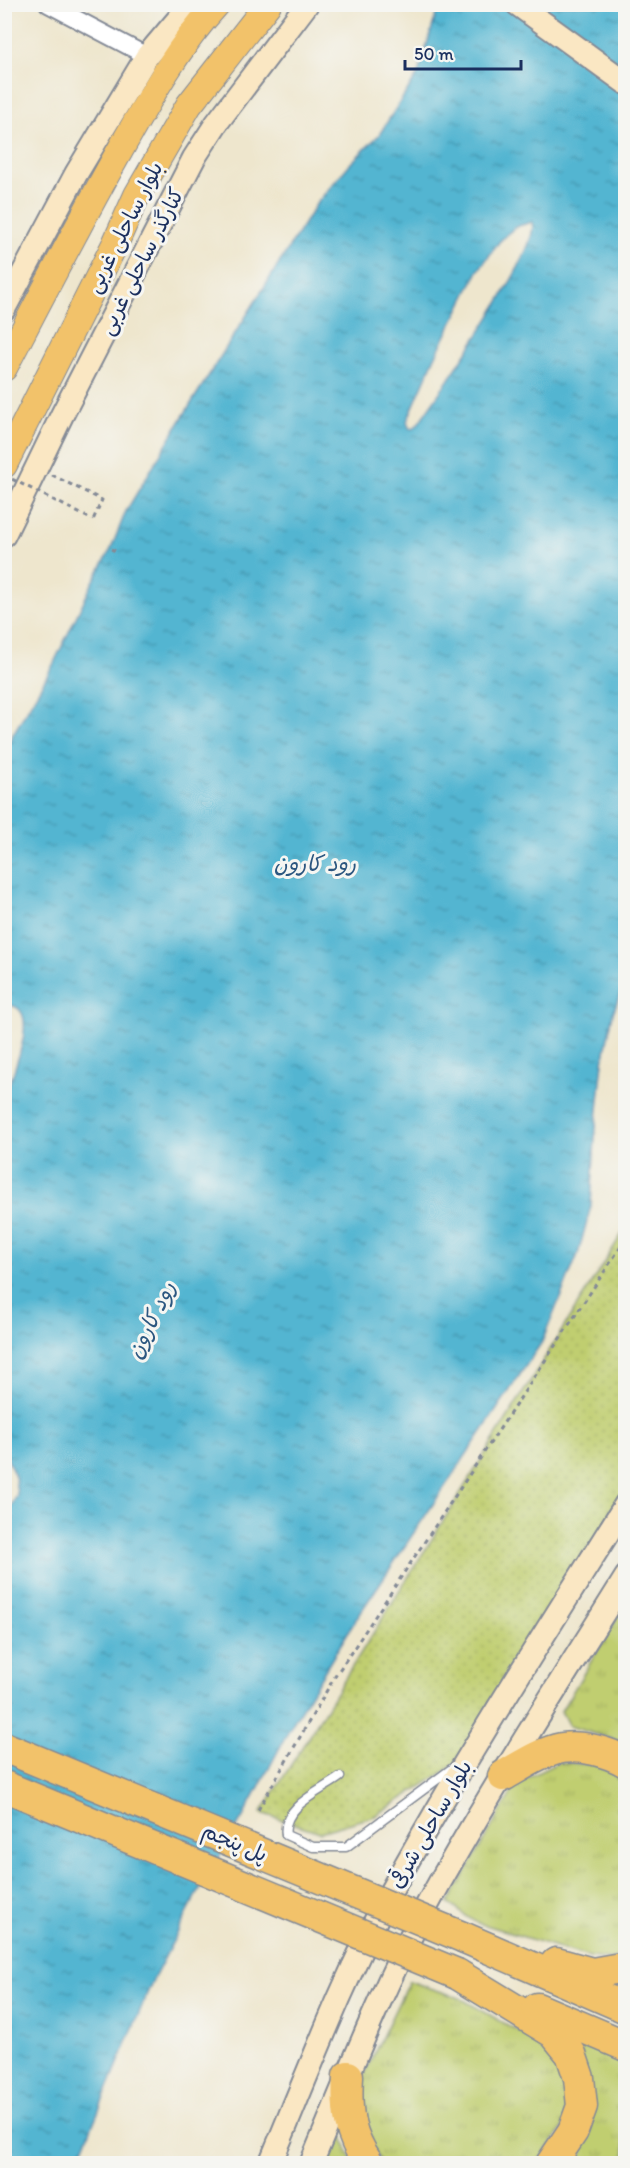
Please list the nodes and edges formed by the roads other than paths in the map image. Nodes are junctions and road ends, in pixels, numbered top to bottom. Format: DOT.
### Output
graph roads {
  1 [pos="48,4"];
  2 [pos="191,4"];
  3 [pos="217,4"];
  4 [pos="268,4"];
  5 [pos="307,4"];
  6 [pos="517,4"];
  7 [pos="540,4"];
  8 [pos="147,56"];
  9 [pos="626,67"];
  10 [pos="626,83"];
  11 [pos="194,158"];
  12 [pos="76,174"];
  13 [pos="137,195"];
  14 [pos="91,202"];
  15 [pos="53,214"];
  16 [pos="4,309"];
  17 [pos="4,368"];
  18 [pos="4,465"];
  19 [pos="4,535"];
  20 [pos="626,1504"];
  21 [pos="626,1577"];
  22 [pos="4,1747"];
  23 [pos="470,1756"];
  24 [pos="626,1762"];
  25 [pos="503,1776"];
  26 [pos="340,1778"];
  27 [pos="4,1786"];
  28 [pos="465,1938"];
  29 [pos="626,1967"];
  30 [pos="457,1974"];
  31 [pos="626,2008"];
  32 [pos="626,2046"];
  33 [pos="348,2076"];
  34 [pos="270,2163"];
  35 [pos="311,2163"];
  36 [pos="369,2163"];
  37 [pos="551,2163"];
  1 -- 8 [label="street"];
  2 -- 8 [label="main road"];
  3 -- 14 [label="main road, بلوار ساحلی غربی"];
  4 -- 13 [label="main road, بلوار ساحلی غربی"];
  5 -- 11 [label="main road, کنارگذر ساحلی غربی"];
  6 -- 10 [label="main road"];
  7 -- 9 [label="main road"];
  8 -- 12 [label="main road"];
  11 -- 13 [label="main road"];
  11 -- 19 [label="main road, کنارگذر ساحلی غربی"];
  12 -- 14 [label="main road"];
  12 -- 15 [label="main road"];
  13 -- 18 [label="main road, بلوار ساحلی غربی"];
  14 -- 15 [label="main road"];
  14 -- 17 [label="main road, بلوار ساحلی غربی"];
  15 -- 16 [label="main road"];
  20 -- 23 [label="main road, بلوار ساحلی شرقی"];
  21 -- 25 [label="main road, بلوار ساحلی شرقی"];
  22 -- 28 [label="highway, پل پنجم, bridge"];
  23 -- 26 [label="lane"];
  23 -- 34 [label="main road, بلوار ساحلی شرقی"];
  24 -- 25 [label="highway"];
  25 -- 33 [label="main road, بلوار ساحلی شرقی"];
  27 -- 30 [label="highway, پل پنجم, bridge"];
  28 -- 29 [label="highway"];
  28 -- 31 [label="highway"];
  30 -- 32 [label="highway"];
  30 -- 37 [label="highway"];
  33 -- 35 [label="main road, بلوار ساحلی شرقی"];
  33 -- 36 [label="highway"];
}
